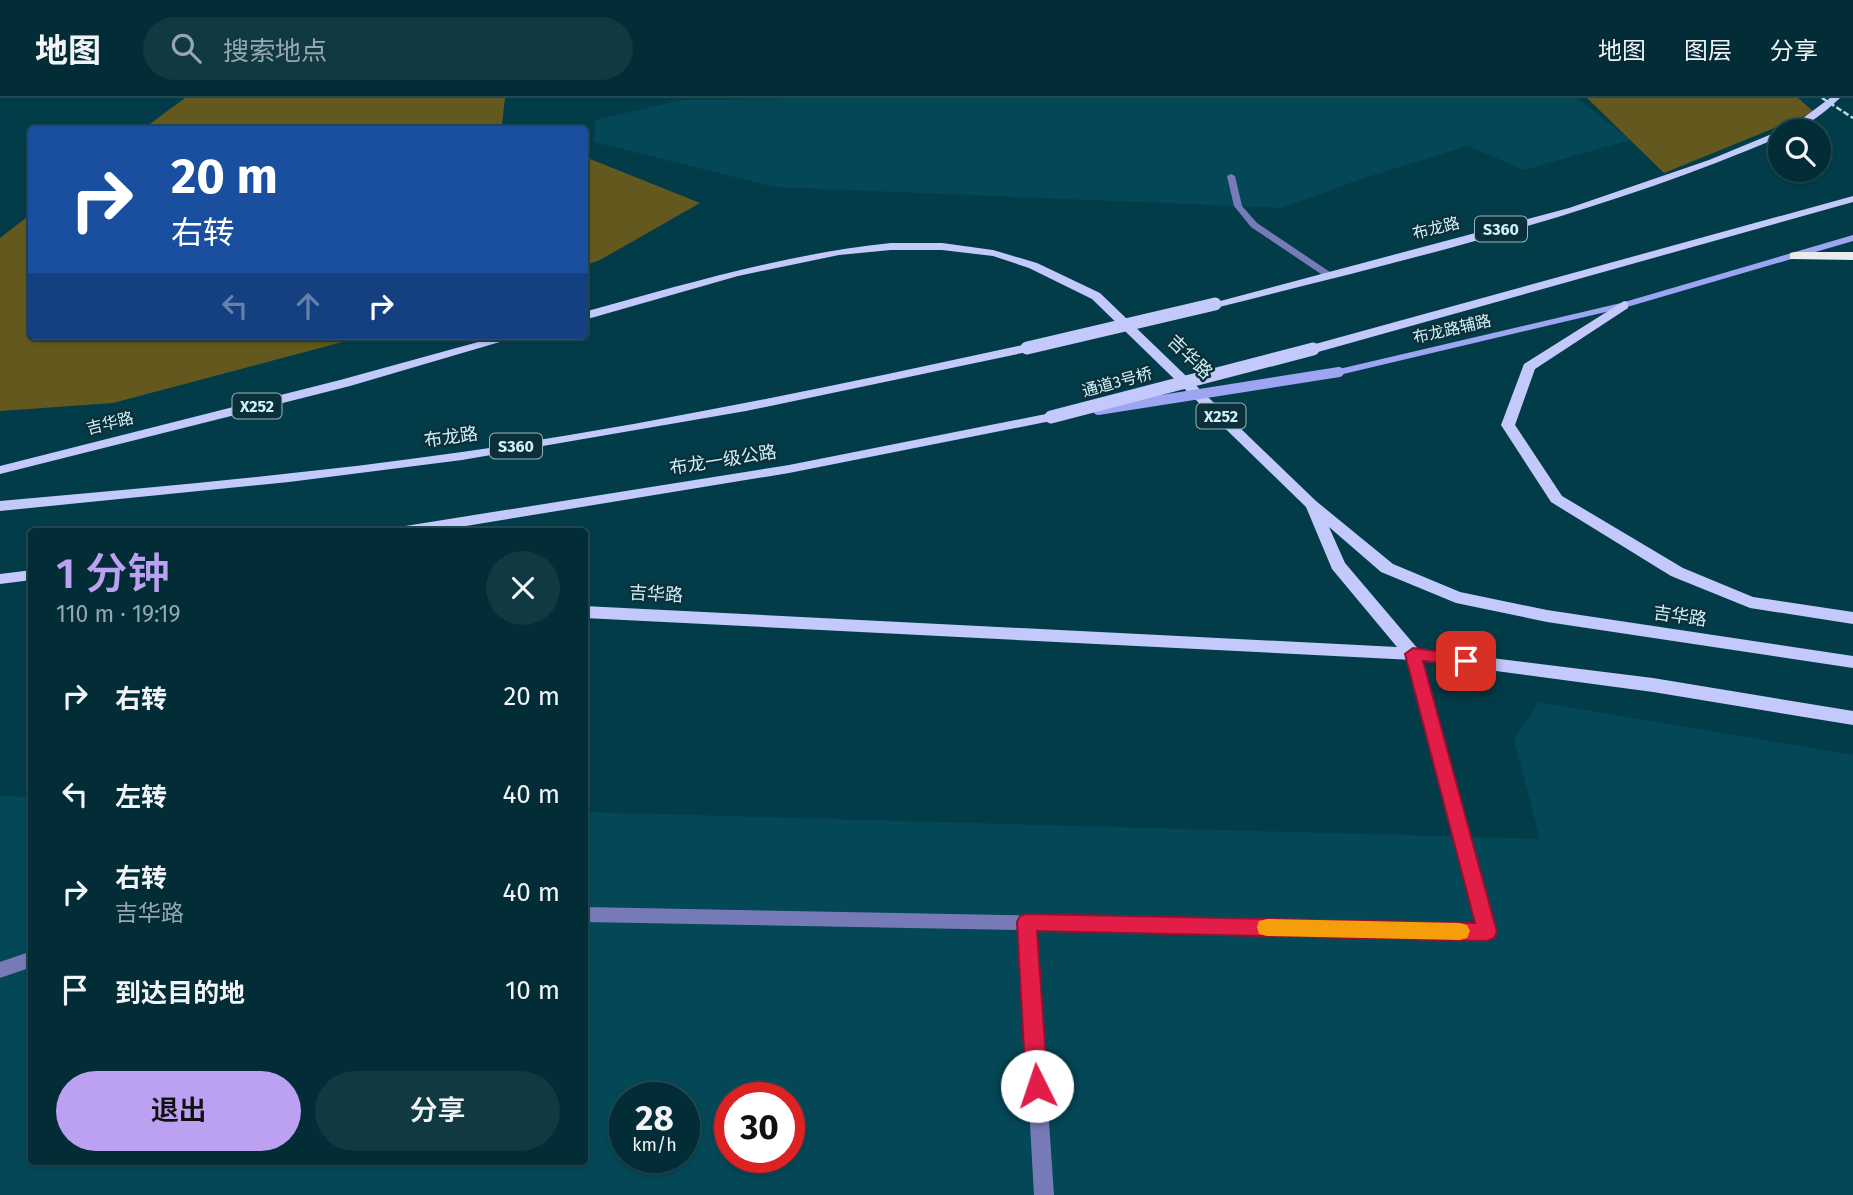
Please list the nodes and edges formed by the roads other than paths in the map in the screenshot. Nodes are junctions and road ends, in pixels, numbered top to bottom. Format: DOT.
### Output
graph roads {
  1 [pos="1836,98"];
  2 [pos="1807,119"];
  3 [pos="1768,137"];
  4 [pos="1231,176"];
  5 [pos="1853,199"];
  6 [pos="1853,238"];
  7 [pos="1795,256"];
  8 [pos="1853,256"];
  9 [pos="1327,274"];
  10 [pos="1624,304"];
  11 [pos="588,316"];
  12 [pos="499,340"];
  13 [pos="1051,417"];
  14 [pos="0,470"];
  15 [pos="1311,504"];
  16 [pos="0,506"];
  17 [pos="423,528"];
  18 [pos="28,576"];
  19 [pos="0,580"];
  20 [pos="28,583"];
  21 [pos="588,612"];
  22 [pos="1853,618"];
  23 [pos="1413,654"];
  24 [pos="1853,662"];
  25 [pos="1853,718"];
  26 [pos="588,914"];
  27 [pos="1027,922"];
  28 [pos="28,960"];
  29 [pos="0,970"];
  30 [pos="1044,1195"];
  1 -- 2 [label="main road, 布龙路 / S360"];
  3 -- 9 [label="main road, 布龙路 / S360"];
  4 -- 9 [label="street"];
  5 -- 13 [label="main road, 通道3号桥, bridge"];
  6 -- 7 [label="main road, 布龙路辅路"];
  7 -- 8 [label="highway"];
  7 -- 10 [label="main road, 布龙路辅路"];
  9 -- 16 [label="main road, 布龙路 / S360, bridge"];
  10 -- 13 [label="main road, 布龙路辅路, bridge"];
  10 -- 22 [label="main road"];
  11 -- 15 [label="main road, 吉华路 / X252"];
  12 -- 14 [label="main road, 吉华路 / X252"];
  13 -- 17 [label="main road, 布龙一级公路"];
  15 -- 23 [label="main road"];
  15 -- 24 [label="main road, 吉华路 / X252"];
  18 -- 19 [label="main road"];
  19 -- 20 [label="main road"];
  21 -- 23 [label="main road, 吉华路"];
  23 -- 25 [label="main road, 吉华路"];
  23 -- 27 [label="street"];
  26 -- 27 [label="street"];
  27 -- 30 [label="street"];
  28 -- 29 [label="street"];
}
